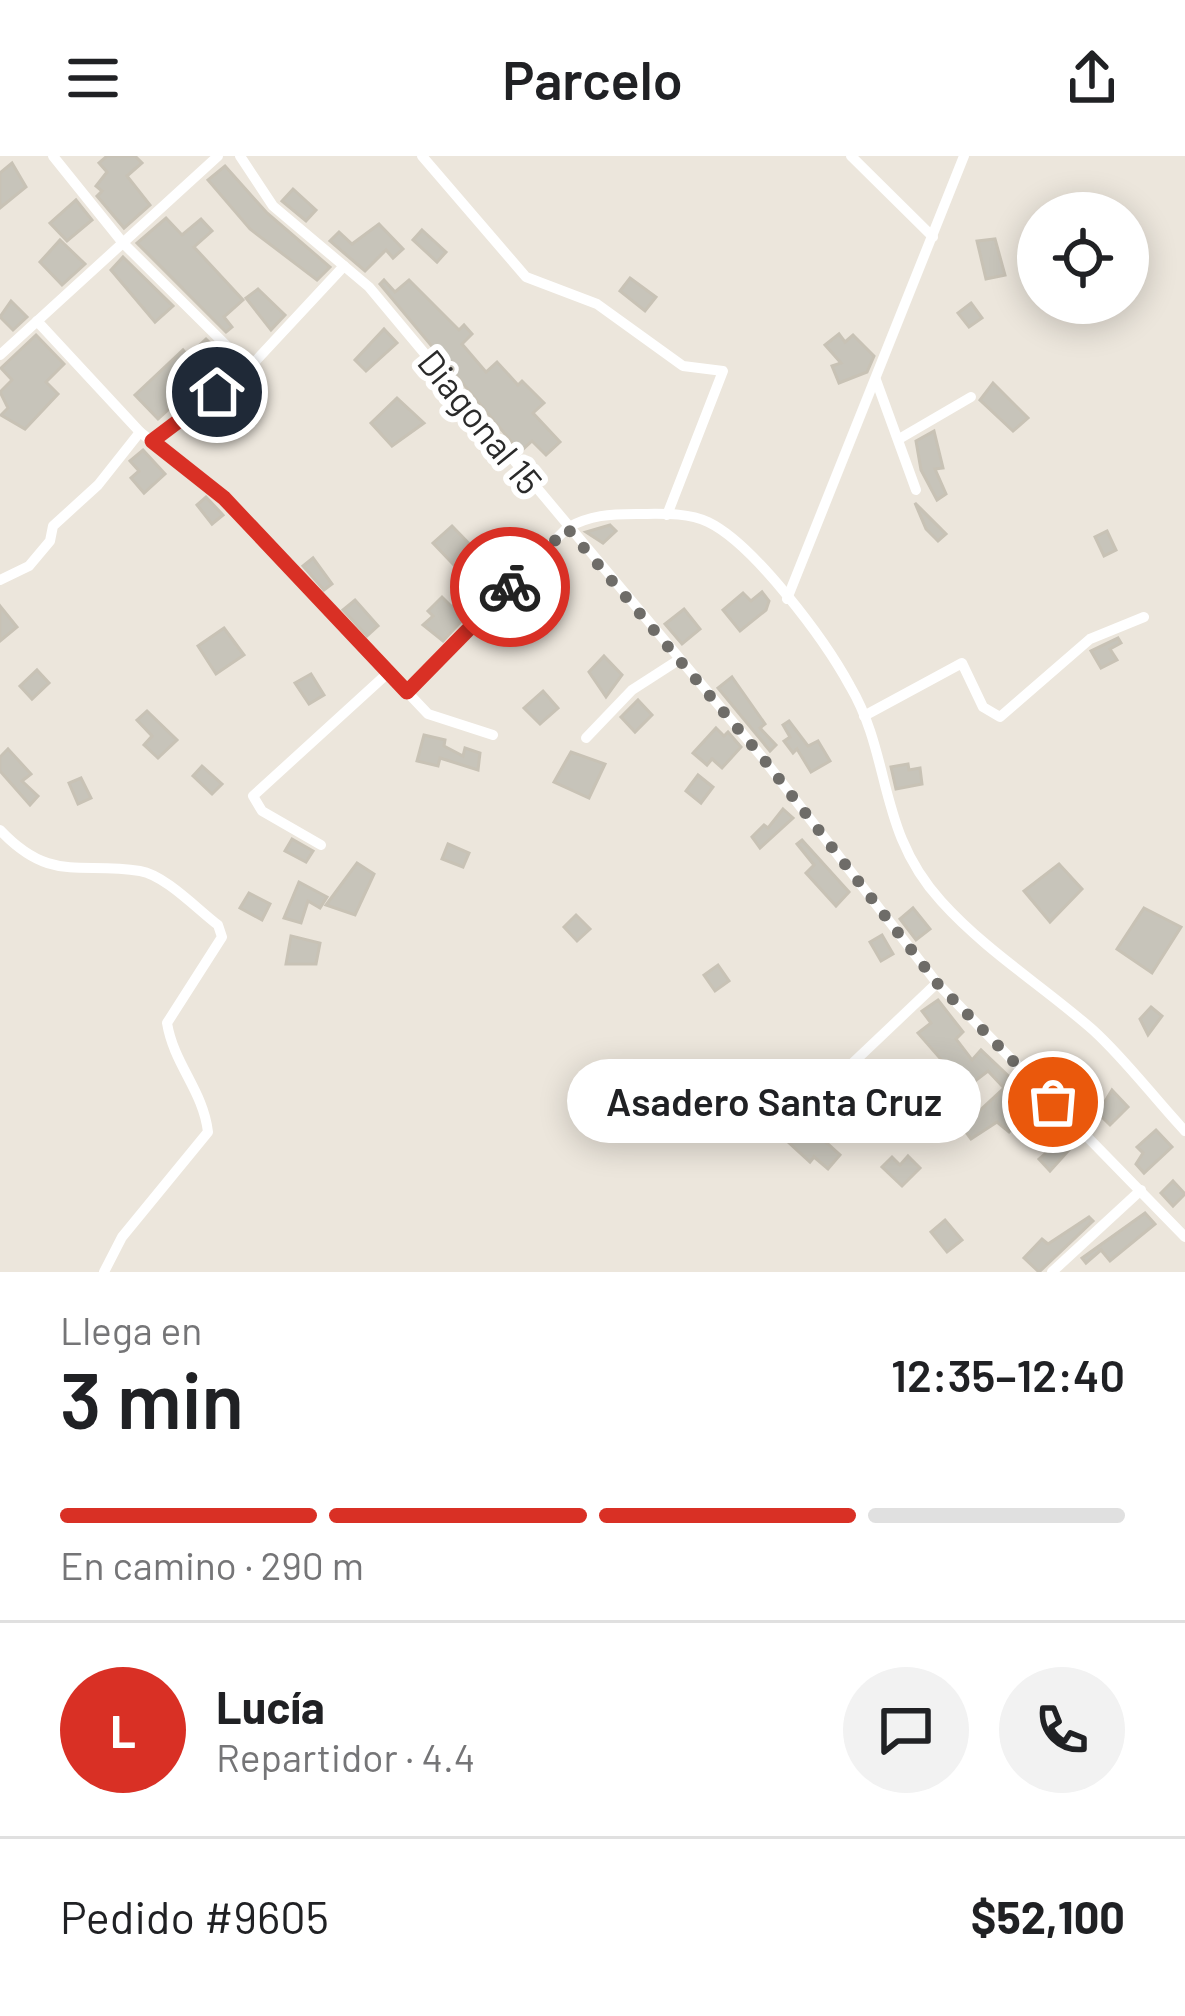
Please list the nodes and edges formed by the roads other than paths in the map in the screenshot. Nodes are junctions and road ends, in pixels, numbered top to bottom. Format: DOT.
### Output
graph roads {
  1 [pos="53,156"];
  2 [pos="218,156"];
  3 [pos="241,156"];
  4 [pos="422,156"];
  5 [pos="850,156"];
  6 [pos="964,156"];
  7 [pos="933,237"];
  8 [pos="123,242"];
  9 [pos="344,266"];
  10 [pos="37,321"];
  11 [pos="0,355"];
  12 [pos="249,368"];
  13 [pos="876,379"];
  14 [pos="971,397"];
  15 [pos="140,432"];
  16 [pos="899,439"];
  17 [pos="152,441"];
  18 [pos="916,490"];
  19 [pos="667,514"];
  20 [pos="567,528"];
  21 [pos="0,580"];
  22 [pos="787,599"];
  23 [pos="1144,617"];
  24 [pos="676,662"];
  25 [pos="389,671"];
  26 [pos="407,692"];
  27 [pos="864,716"];
  28 [pos="493,735"];
  29 [pos="586,738"];
  30 [pos="0,830"];
  31 [pos="321,845"];
  32 [pos="937,983"];
  33 [pos="1185,1131"];
  34 [pos="780,1132"];
  35 [pos="1141,1190"];
  36 [pos="1185,1238"];
  37 [pos="104,1272"];
  38 [pos="1052,1272"];
  1 -- 8 [label="street"];
  2 -- 8 [label="street"];
  3 -- 9 [label="street, Diagonal 15"];
  4 -- 19 [label="street"];
  5 -- 7 [label="street"];
  6 -- 7 [label="street"];
  7 -- 13 [label="street"];
  8 -- 10 [label="street"];
  8 -- 12 [label="street"];
  9 -- 12 [label="street"];
  9 -- 20 [label="street, Diagonal 15"];
  10 -- 11 [label="street"];
  10 -- 15 [label="street"];
  12 -- 17 [label="street"];
  13 -- 16 [label="street"];
  13 -- 22 [label="street"];
  14 -- 16 [label="street"];
  15 -- 17 [label="street"];
  15 -- 21 [label="street"];
  16 -- 18 [label="street"];
  17 -- 25 [label="street"];
  19 -- 20 [label="street"];
  19 -- 22 [label="street"];
  20 -- 24 [label="street, Diagonal 15"];
  20 -- 26 [label="street"];
  22 -- 27 [label="street"];
  23 -- 27 [label="street"];
  24 -- 29 [label="street"];
  24 -- 32 [label="street, Diagonal 15"];
  25 -- 26 [label="street"];
  25 -- 31 [label="street"];
  26 -- 28 [label="street"];
  27 -- 33 [label="street"];
  30 -- 37 [label="street"];
  32 -- 34 [label="street"];
  32 -- 35 [label="street, Diagonal 15"];
  35 -- 36 [label="street, Diagonal 15"];
  35 -- 38 [label="street"];
}
